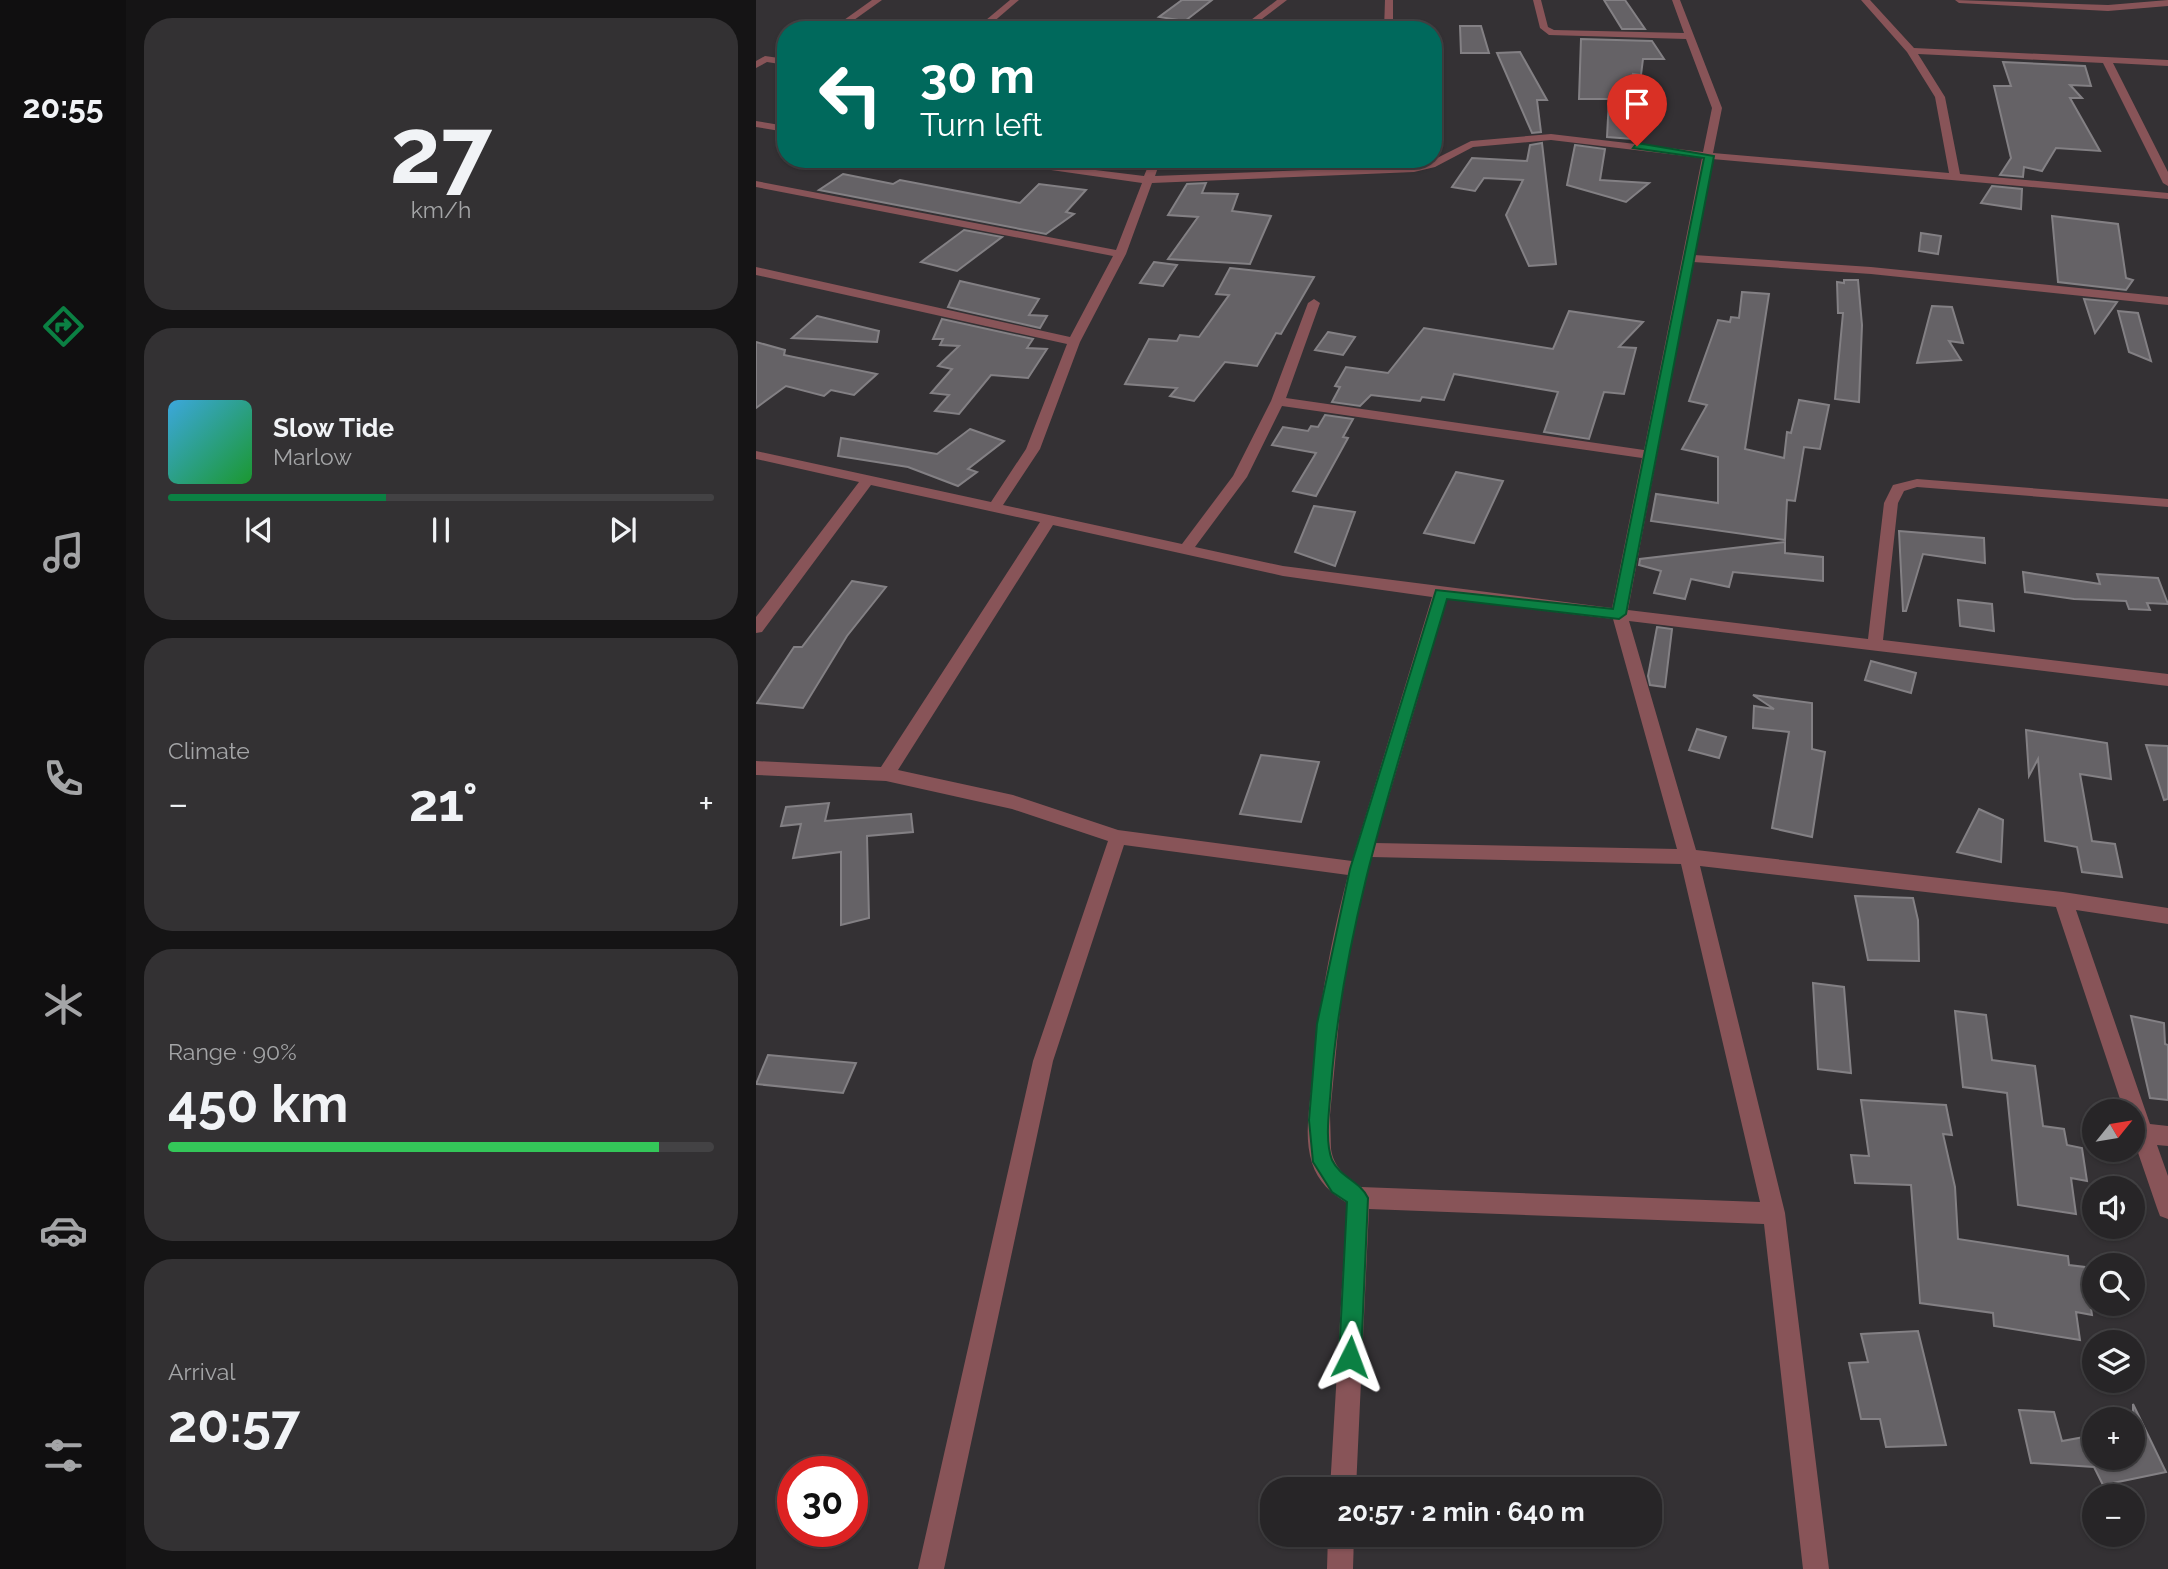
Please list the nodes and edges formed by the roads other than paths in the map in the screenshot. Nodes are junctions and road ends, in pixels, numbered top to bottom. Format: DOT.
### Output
graph roads {
  1 [pos="878,0"];
  2 [pos="1015,0"];
  3 [pos="1283,0"];
  4 [pos="1389,0"];
  5 [pos="1537,0"];
  6 [pos="1676,0"];
  7 [pos="1866,0"];
  8 [pos="1959,0"];
  9 [pos="2043,2"];
  10 [pos="2168,3"];
  11 [pos="847,21"];
  12 [pos="989,21"];
  13 [pos="1254,21"];
  14 [pos="1388,21"];
  15 [pos="1692,36"];
  16 [pos="1911,51"];
  17 [pos="2106,59"];
  18 [pos="759,61"];
  19 [pos="777,62"];
  20 [pos="2168,63"];
  21 [pos="756,124"];
  22 [pos="777,128"];
  23 [pos="1710,156"];
  24 [pos="1442,159"];
  25 [pos="1050,168"];
  26 [pos="1152,168"];
  27 [pos="1418,168"];
  28 [pos="1955,177"];
  29 [pos="1147,180"];
  30 [pos="2168,183"];
  31 [pos="756,184"];
  32 [pos="2168,196"];
  33 [pos="1120,254"];
  34 [pos="1690,258"];
  35 [pos="756,271"];
  36 [pos="2168,302"];
  37 [pos="1314,303"];
  38 [pos="1074,342"];
  39 [pos="1278,401"];
  40 [pos="756,455"];
  41 [pos="1651,455"];
  42 [pos="867,479"];
  43 [pos="2168,503"];
  44 [pos="994,508"];
  45 [pos="1049,519"];
  46 [pos="1186,549"];
  47 [pos="1441,593"];
  48 [pos="1619,614"];
  49 [pos="756,628"];
  50 [pos="1875,645"];
  51 [pos="2168,680"];
  52 [pos="756,768"];
  53 [pos="886,774"];
  54 [pos="1118,837"];
  55 [pos="1689,857"];
  56 [pos="1362,859"];
  57 [pos="2063,900"];
  58 [pos="2168,916"];
  59 [pos="2130,1099"];
  60 [pos="2146,1133"];
  61 [pos="2168,1136"];
  62 [pos="2146,1145"];
  63 [pos="1358,1198"];
  64 [pos="2168,1208"];
  65 [pos="1774,1213"];
  66 [pos="1344,1477"];
  67 [pos="1341,1547"];
  68 [pos="931,1569"];
  69 [pos="1340,1569"];
  70 [pos="1816,1569"];
  1 -- 11 [label="street"];
  2 -- 12 [label="street"];
  3 -- 13 [label="street"];
  4 -- 14 [label="street"];
  5 -- 15 [label="street"];
  6 -- 15 [label="street"];
  7 -- 16 [label="street"];
  8 -- 9 [label="street"];
  9 -- 10 [label="street"];
  15 -- 23 [label="street"];
  16 -- 17 [label="street"];
  16 -- 28 [label="street"];
  17 -- 20 [label="street"];
  17 -- 30 [label="street"];
  18 -- 19 [label="street"];
  21 -- 22 [label="street"];
  23 -- 24 [label="street"];
  23 -- 28 [label="street"];
  23 -- 34 [label="street"];
  25 -- 29 [label="street"];
  26 -- 29 [label="street"];
  27 -- 29 [label="street"];
  28 -- 32 [label="street"];
  29 -- 33 [label="street"];
  31 -- 33 [label="street"];
  33 -- 38 [label="street"];
  34 -- 36 [label="street"];
  34 -- 41 [label="street"];
  35 -- 38 [label="street"];
  37 -- 39 [label="street"];
  38 -- 44 [label="street"];
  39 -- 41 [label="street"];
  39 -- 46 [label="street"];
  40 -- 42 [label="street"];
  41 -- 48 [label="street"];
  42 -- 44 [label="street"];
  42 -- 49 [label="street"];
  43 -- 50 [label="street"];
  44 -- 45 [label="street"];
  45 -- 46 [label="street"];
  45 -- 53 [label="street"];
  46 -- 47 [label="street"];
  47 -- 48 [label="street"];
  47 -- 56 [label="street"];
  48 -- 50 [label="street"];
  48 -- 55 [label="street"];
  50 -- 51 [label="street"];
  52 -- 53 [label="street"];
  53 -- 54 [label="street"];
  54 -- 56 [label="street"];
  54 -- 68 [label="street"];
  55 -- 56 [label="street"];
  55 -- 57 [label="street"];
  55 -- 65 [label="street"];
  56 -- 63 [label="street"];
  57 -- 58 [label="street"];
  57 -- 59 [label="street"];
  60 -- 61 [label="street"];
  62 -- 64 [label="street"];
  63 -- 65 [label="street"];
  63 -- 66 [label="street"];
  65 -- 70 [label="street"];
  67 -- 69 [label="street"];
}
